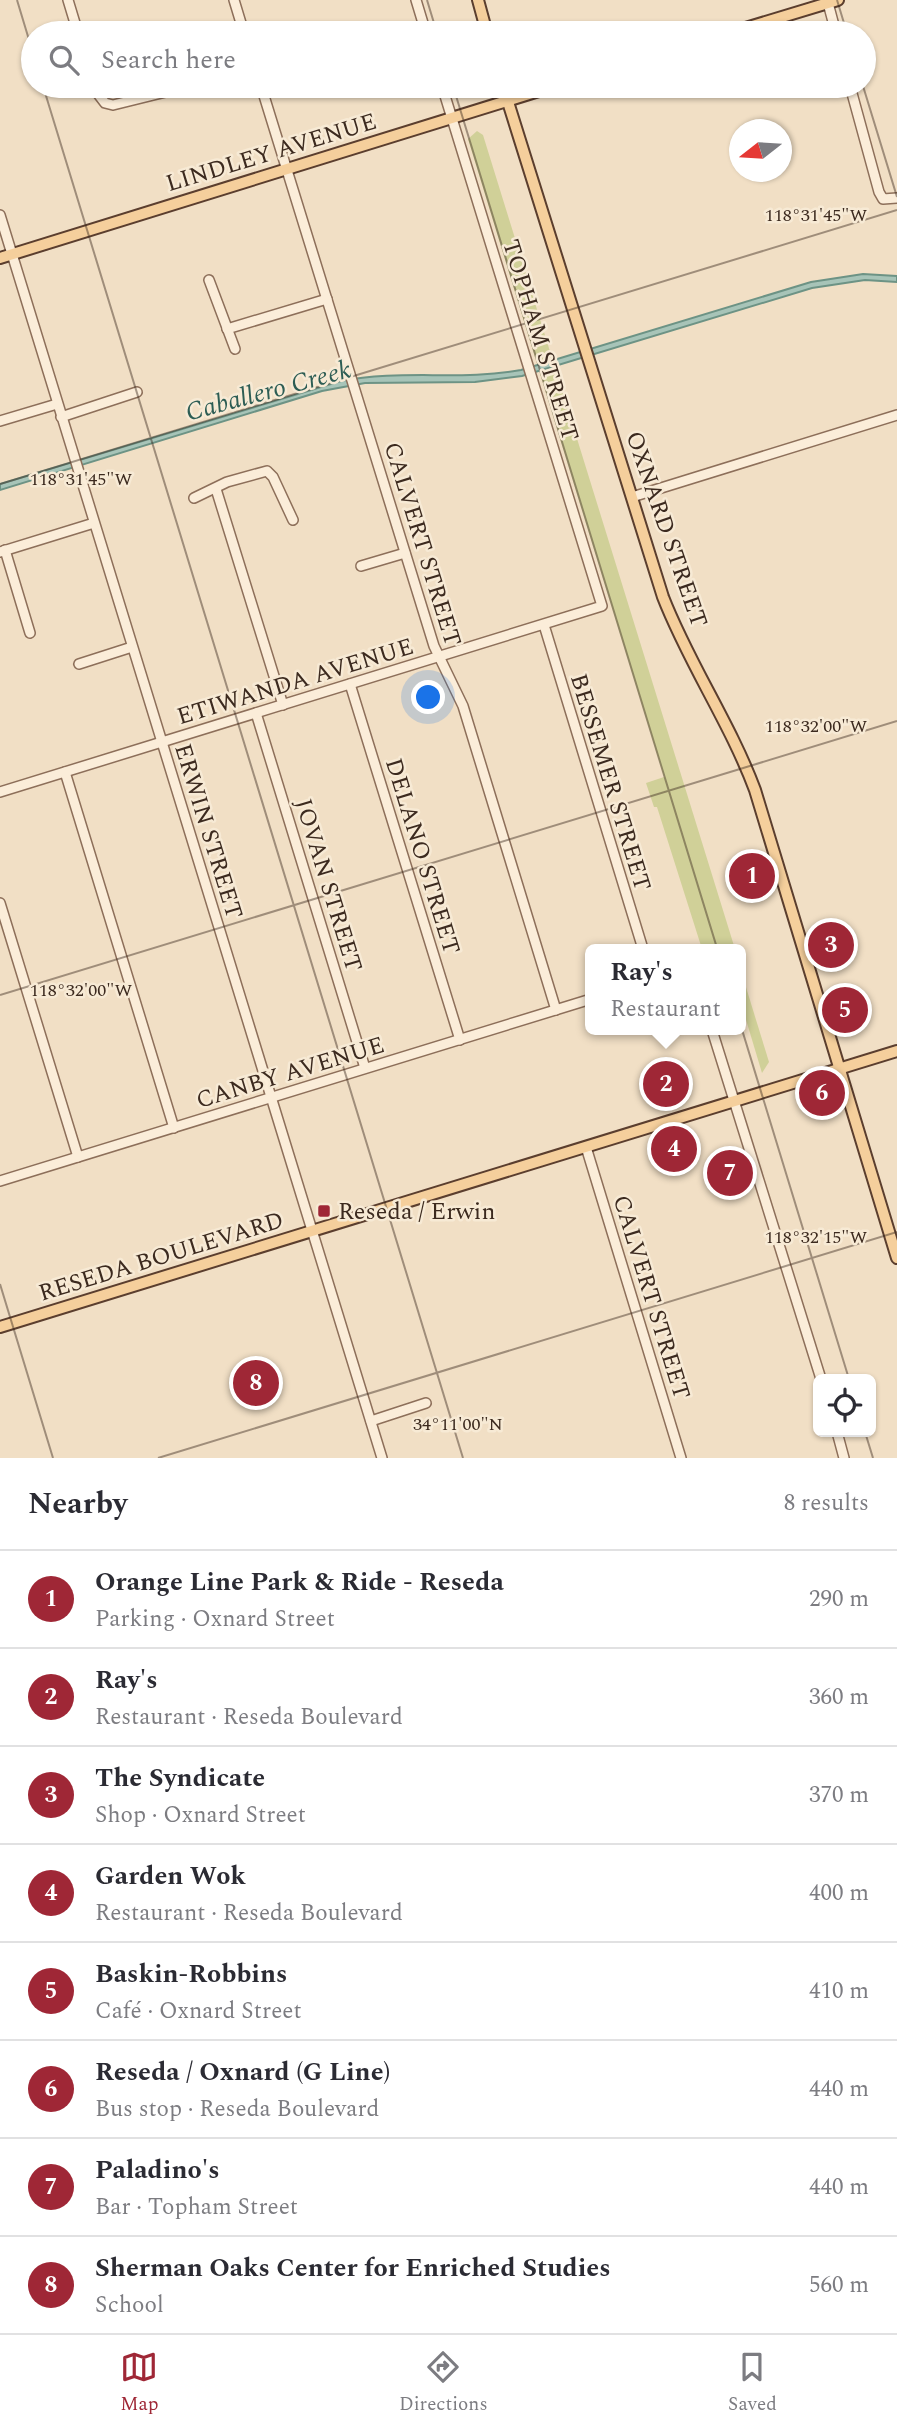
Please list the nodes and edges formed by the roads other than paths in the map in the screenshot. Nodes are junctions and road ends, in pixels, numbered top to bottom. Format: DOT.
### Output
graph roads {
  1 [pos="68,0"];
  2 [pos="234,0"];
  3 [pos="416,0"];
  4 [pos="478,0"];
  5 [pos="833,1"];
  6 [pos="74,21"];
  7 [pos="240,21"];
  8 [pos="422,21"];
  9 [pos="484,21"];
  10 [pos="768,21"];
  11 [pos="835,21"];
  12 [pos="101,98"];
  13 [pos="146,98"];
  14 [pos="265,98"];
  15 [pos="446,98"];
  16 [pos="515,98"];
  17 [pos="854,98"];
  18 [pos="508,100"];
  19 [pos="452,118"];
  20 [pos="287,169"];
  21 [pos="897,198"];
  22 [pos="0,215"];
  23 [pos="12,254"];
  24 [pos="0,258"];
  25 [pos="209,280"];
  26 [pos="327,299"];
  27 [pos="228,329"];
  28 [pos="235,349"];
  29 [pos="138,392"];
  30 [pos="57,404"];
  31 [pos="897,415"];
  32 [pos="61,416"];
  33 [pos="0,421"];
  34 [pos="216,489"];
  35 [pos="632,497"];
  36 [pos="194,498"];
  37 [pos="293,520"];
  38 [pos="94,523"];
  39 [pos="3,551"];
  40 [pos="405,553"];
  41 [pos="360,566"];
  42 [pos="602,606"];
  43 [pos="544,625"];
  44 [pos="30,633"];
  45 [pos="132,647"];
  46 [pos="438,657"];
  47 [pos="79,664"];
  48 [pos="350,684"];
  49 [pos="283,705"];
  50 [pos="256,713"];
  51 [pos="162,743"];
  52 [pos="65,772"];
  53 [pos="0,792"];
  54 [pos="0,903"];
  55 [pos="641,944"];
  56 [pos="585,1001"];
  57 [pos="556,1010"];
  58 [pos="714,1035"];
  59 [pos="460,1040"];
  60 [pos="897,1051"];
  61 [pos="365,1068"];
  62 [pos="838,1069"];
  63 [pos="271,1098"];
  64 [pos="736,1100"];
  65 [pos="174,1128"];
  66 [pos="586,1147"];
  67 [pos="78,1157"];
  68 [pos="0,1181"];
  69 [pos="893,1228"];
  70 [pos="312,1231"];
  71 [pos="897,1258"];
  72 [pos="0,1327"];
  73 [pos="819,1374"];
  74 [pos="426,1403"];
  75 [pos="371,1421"];
  76 [pos="838,1437"];
  77 [pos="382,1458"];
  78 [pos="681,1458"];
  79 [pos="845,1458"];
  1 -- 6 [label="street"];
  2 -- 7 [label="street"];
  3 -- 8 [label="street"];
  4 -- 9 [label="main road"];
  5 -- 10 [label="main road"];
  5 -- 11 [label="street"];
  12 -- 13 [label="street"];
  14 -- 20 [label="street, CALVERT STREET"];
  15 -- 19 [label="street, TOPHAM STREET"];
  16 -- 18 [label="main road, LINDLEY AVENUE"];
  17 -- 21 [label="street"];
  18 -- 19 [label="main road, LINDLEY AVENUE"];
  18 -- 35 [label="main road, OXNARD STREET"];
  19 -- 20 [label="main road, LINDLEY AVENUE"];
  19 -- 42 [label="street, TOPHAM STREET"];
  20 -- 23 [label="main road, LINDLEY AVENUE"];
  20 -- 26 [label="street, CALVERT STREET"];
  22 -- 23 [label="street, ERWIN STREET"];
  23 -- 24 [label="main road, LINDLEY AVENUE"];
  23 -- 30 [label="street, ERWIN STREET"];
  25 -- 27 [label="street"];
  26 -- 27 [label="street"];
  26 -- 40 [label="street, CALVERT STREET"];
  27 -- 28 [label="street"];
  29 -- 32 [label="street"];
  30 -- 32 [label="street, ERWIN STREET"];
  30 -- 33 [label="street"];
  31 -- 35 [label="street"];
  32 -- 38 [label="street, ERWIN STREET"];
  34 -- 36 [label="street"];
  34 -- 37 [label="street"];
  34 -- 49 [label="street"];
  35 -- 62 [label="main road, OXNARD STREET"];
  38 -- 39 [label="street"];
  38 -- 45 [label="street, ERWIN STREET"];
  39 -- 44 [label="street"];
  40 -- 41 [label="street"];
  40 -- 46 [label="street, CALVERT STREET"];
  42 -- 43 [label="street, ETIWANDA AVENUE"];
  43 -- 46 [label="street, ETIWANDA AVENUE"];
  43 -- 55 [label="street, BESSEMER STREET"];
  45 -- 47 [label="street"];
  45 -- 51 [label="street, ERWIN STREET"];
  46 -- 48 [label="street, ETIWANDA AVENUE"];
  46 -- 57 [label="street, CALVERT STREET"];
  48 -- 49 [label="street, ETIWANDA AVENUE"];
  48 -- 59 [label="street, DELANO STREET"];
  49 -- 50 [label="street, ETIWANDA AVENUE"];
  50 -- 51 [label="street, ETIWANDA AVENUE"];
  50 -- 61 [label="street, JOVAN STREET"];
  51 -- 52 [label="street, ETIWANDA AVENUE"];
  51 -- 63 [label="street, ERWIN STREET"];
  52 -- 53 [label="street, ETIWANDA AVENUE"];
  52 -- 65 [label="street"];
  54 -- 67 [label="street"];
  56 -- 57 [label="street, CANBY AVENUE"];
  57 -- 59 [label="street, CANBY AVENUE"];
  58 -- 64 [label="street"];
  59 -- 61 [label="street, CANBY AVENUE"];
  60 -- 62 [label="main road, RESEDA BOULEVARD"];
  61 -- 63 [label="street, CANBY AVENUE"];
  62 -- 64 [label="main road, RESEDA BOULEVARD"];
  62 -- 69 [label="main road, OXNARD STREET"];
  63 -- 65 [label="street, CANBY AVENUE"];
  63 -- 70 [label="street, ERWIN STREET"];
  64 -- 66 [label="main road, RESEDA BOULEVARD"];
  64 -- 73 [label="street"];
  65 -- 67 [label="street, CANBY AVENUE"];
  66 -- 70 [label="main road, RESEDA BOULEVARD"];
  66 -- 78 [label="street, CALVERT STREET"];
  67 -- 68 [label="street, CANBY AVENUE"];
  69 -- 71 [label="main road, OXNARD STREET"];
  70 -- 72 [label="main road, RESEDA BOULEVARD"];
  70 -- 75 [label="street, ERWIN STREET"];
  74 -- 75 [label="street"];
  75 -- 77 [label="street, ERWIN STREET"];
  76 -- 79 [label="street"];
}
